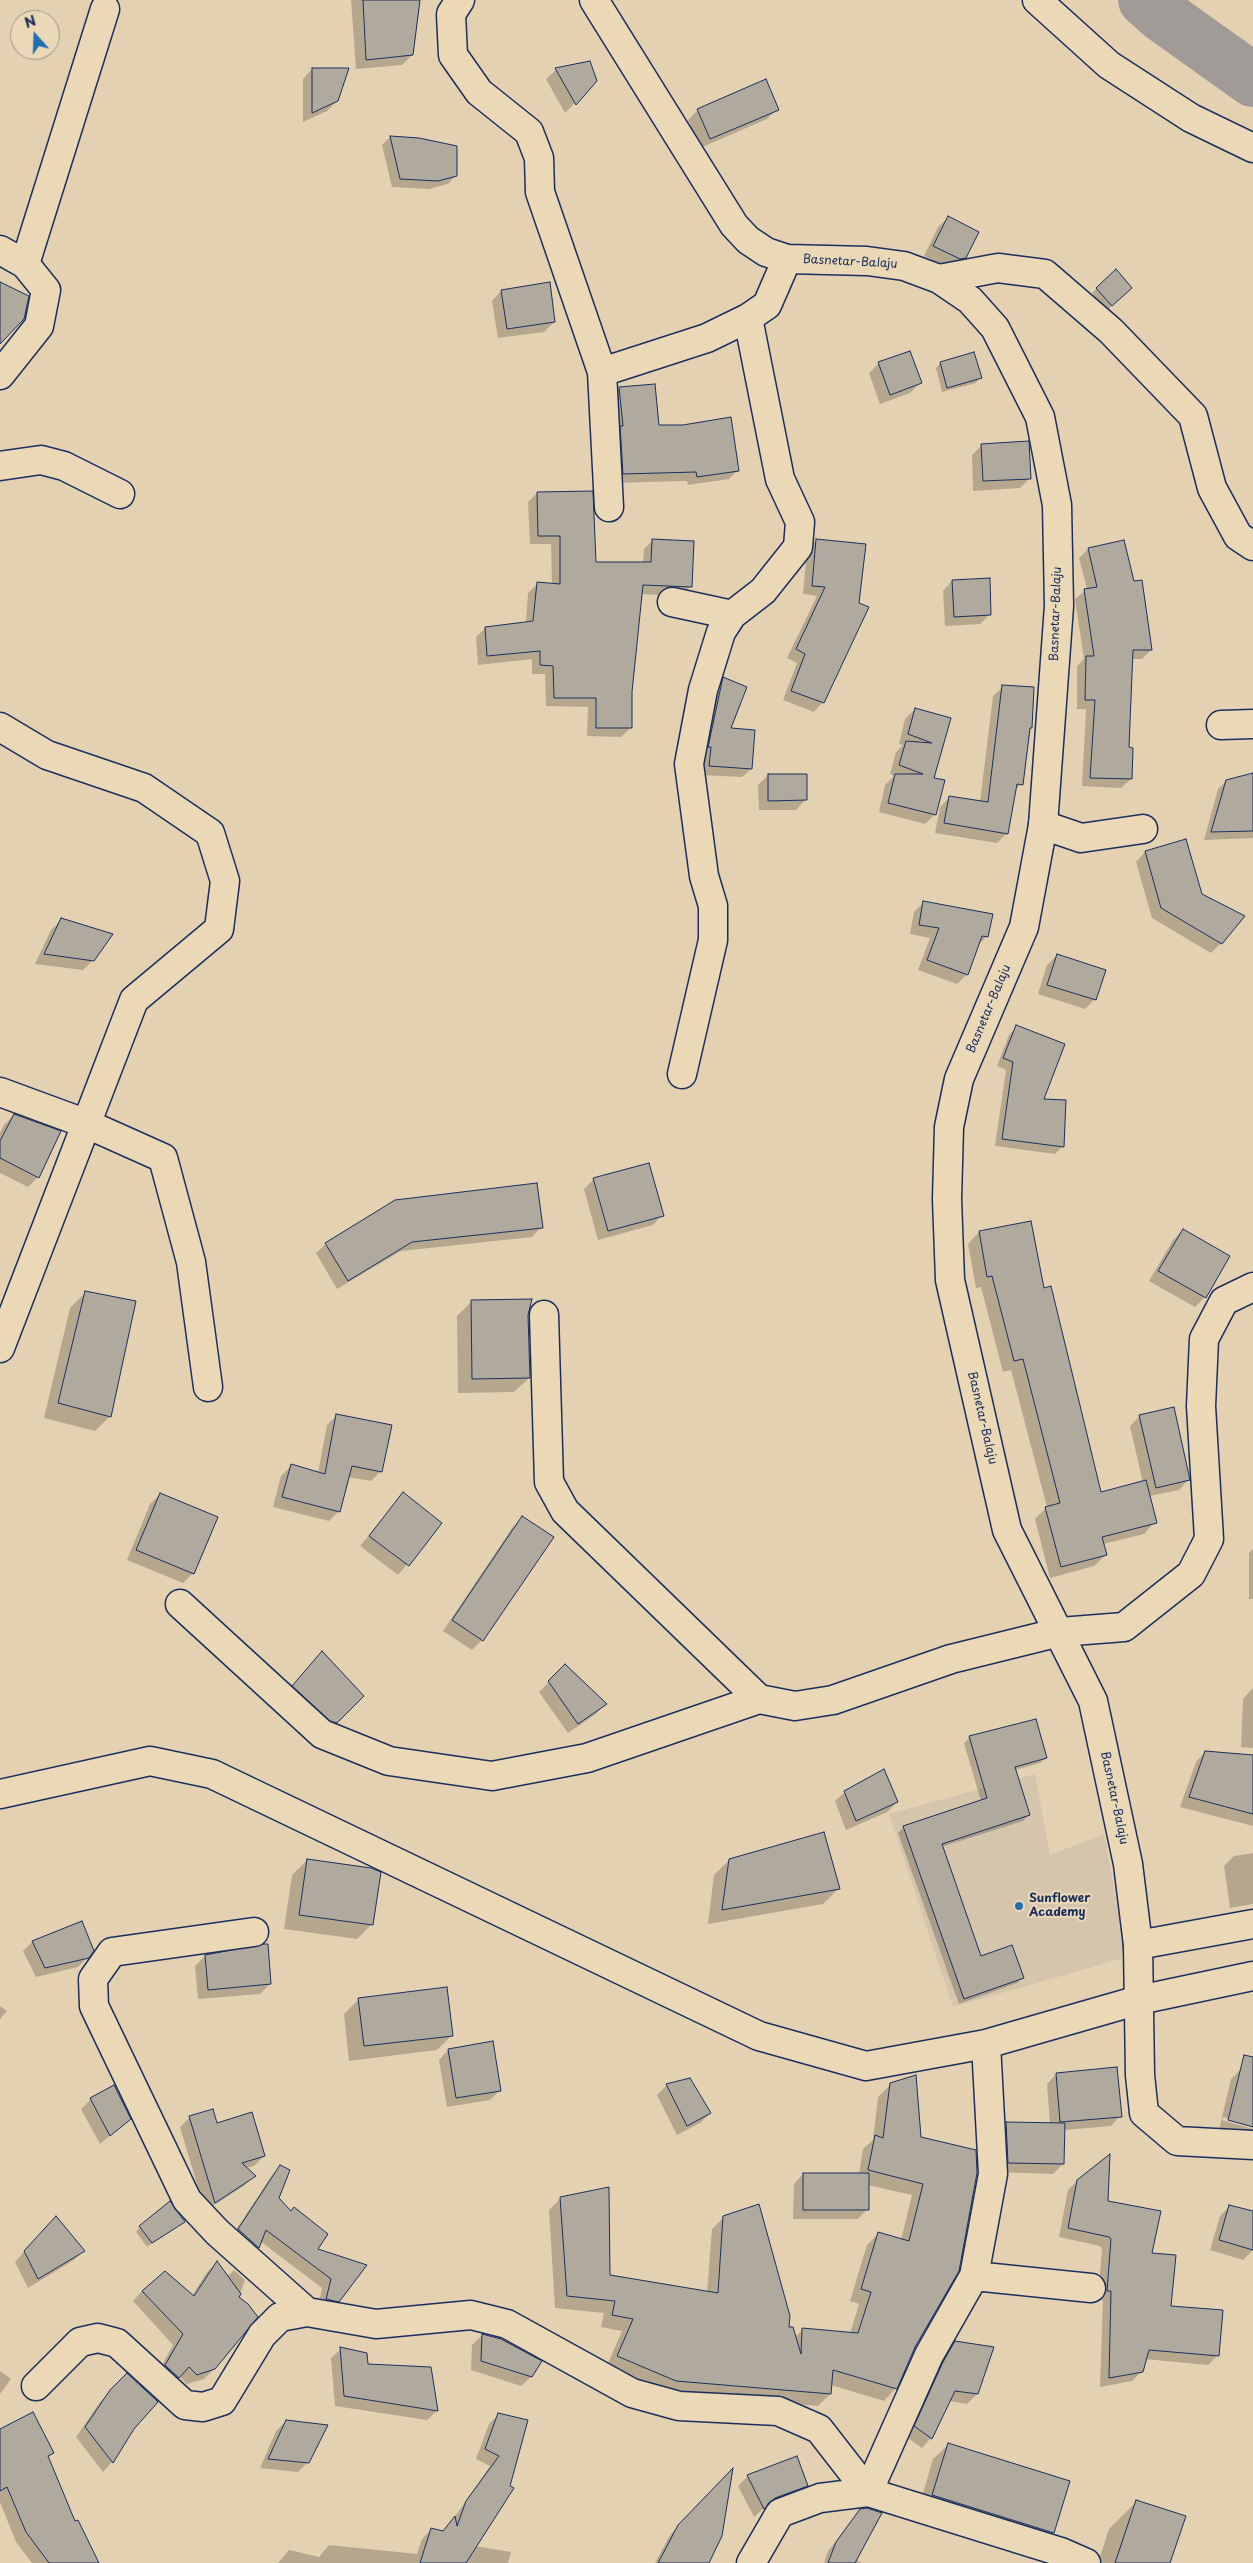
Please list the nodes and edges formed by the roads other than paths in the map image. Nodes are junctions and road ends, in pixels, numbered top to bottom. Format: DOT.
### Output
graph roads {
  1 [pos="460,0"];
  2 [pos="594,0"];
  3 [pos="1036,0"];
  4 [pos="105,9"];
  5 [pos="1253,148"];
  6 [pos="0,250"];
  7 [pos="787,259"];
  8 [pos="26,264"];
  9 [pos="939,279"];
  10 [pos="748,318"];
  11 [pos="602,372"];
  12 [pos="0,375"];
  13 [pos="0,466"];
  14 [pos="120,494"];
  15 [pos="610,507"];
  16 [pos="1253,546"];
  17 [pos="672,602"];
  18 [pos="732,615"];
  19 [pos="1253,724"];
  20 [pos="1221,725"];
  21 [pos="0,727"];
  22 [pos="1044,825"];
  23 [pos="1143,829"];
  24 [pos="682,1074"];
  25 [pos="0,1092"];
  26 [pos="86,1124"];
  27 [pos="1253,1287"];
  28 [pos="544,1314"];
  29 [pos="0,1348"];
  30 [pos="208,1387"];
  31 [pos="180,1604"];
  32 [pos="1060,1632"];
  33 [pos="759,1698"];
  34 [pos="0,1794"];
  35 [pos="1253,1924"];
  36 [pos="254,1932"];
  37 [pos="1138,1945"];
  38 [pos="1253,1976"];
  39 [pos="1139,2000"];
  40 [pos="986,2044"];
  41 [pos="1253,2145"];
  42 [pos="974,2276"];
  43 [pos="1091,2288"];
  44 [pos="307,2312"];
  45 [pos="36,2386"];
  46 [pos="868,2492"];
  47 [pos="1061,2558"];
  48 [pos="751,2563"];
  49 [pos="1086,2563"];
  1 -- 11 [label="street"];
  2 -- 7 [label="street, Basnetar-Balaju"];
  3 -- 5 [label="street"];
  4 -- 8 [label="street"];
  6 -- 8 [label="street"];
  7 -- 9 [label="street, Basnetar-Balaju"];
  7 -- 10 [label="street"];
  8 -- 12 [label="street"];
  9 -- 16 [label="street"];
  9 -- 22 [label="street, Basnetar-Balaju"];
  10 -- 11 [label="street"];
  10 -- 18 [label="street"];
  11 -- 15 [label="street"];
  13 -- 14 [label="street"];
  17 -- 18 [label="street"];
  18 -- 24 [label="street"];
  19 -- 20 [label="street"];
  21 -- 26 [label="street"];
  22 -- 23 [label="street"];
  22 -- 32 [label="street, Basnetar-Balaju"];
  25 -- 26 [label="street"];
  26 -- 29 [label="street"];
  26 -- 30 [label="street"];
  27 -- 32 [label="street"];
  28 -- 33 [label="street"];
  31 -- 33 [label="street"];
  32 -- 33 [label="street"];
  32 -- 37 [label="street, Basnetar-Balaju"];
  34 -- 40 [label="street"];
  35 -- 37 [label="street"];
  36 -- 44 [label="street"];
  37 -- 39 [label="street, Basnetar-Balaju"];
  38 -- 39 [label="street"];
  39 -- 40 [label="street"];
  39 -- 41 [label="street, Basnetar-Balaju"];
  40 -- 42 [label="street"];
  42 -- 43 [label="street"];
  42 -- 46 [label="street"];
  44 -- 45 [label="street"];
  44 -- 46 [label="street"];
  46 -- 47 [label="street"];
  46 -- 48 [label="street"];
  47 -- 49 [label="street"];
}
